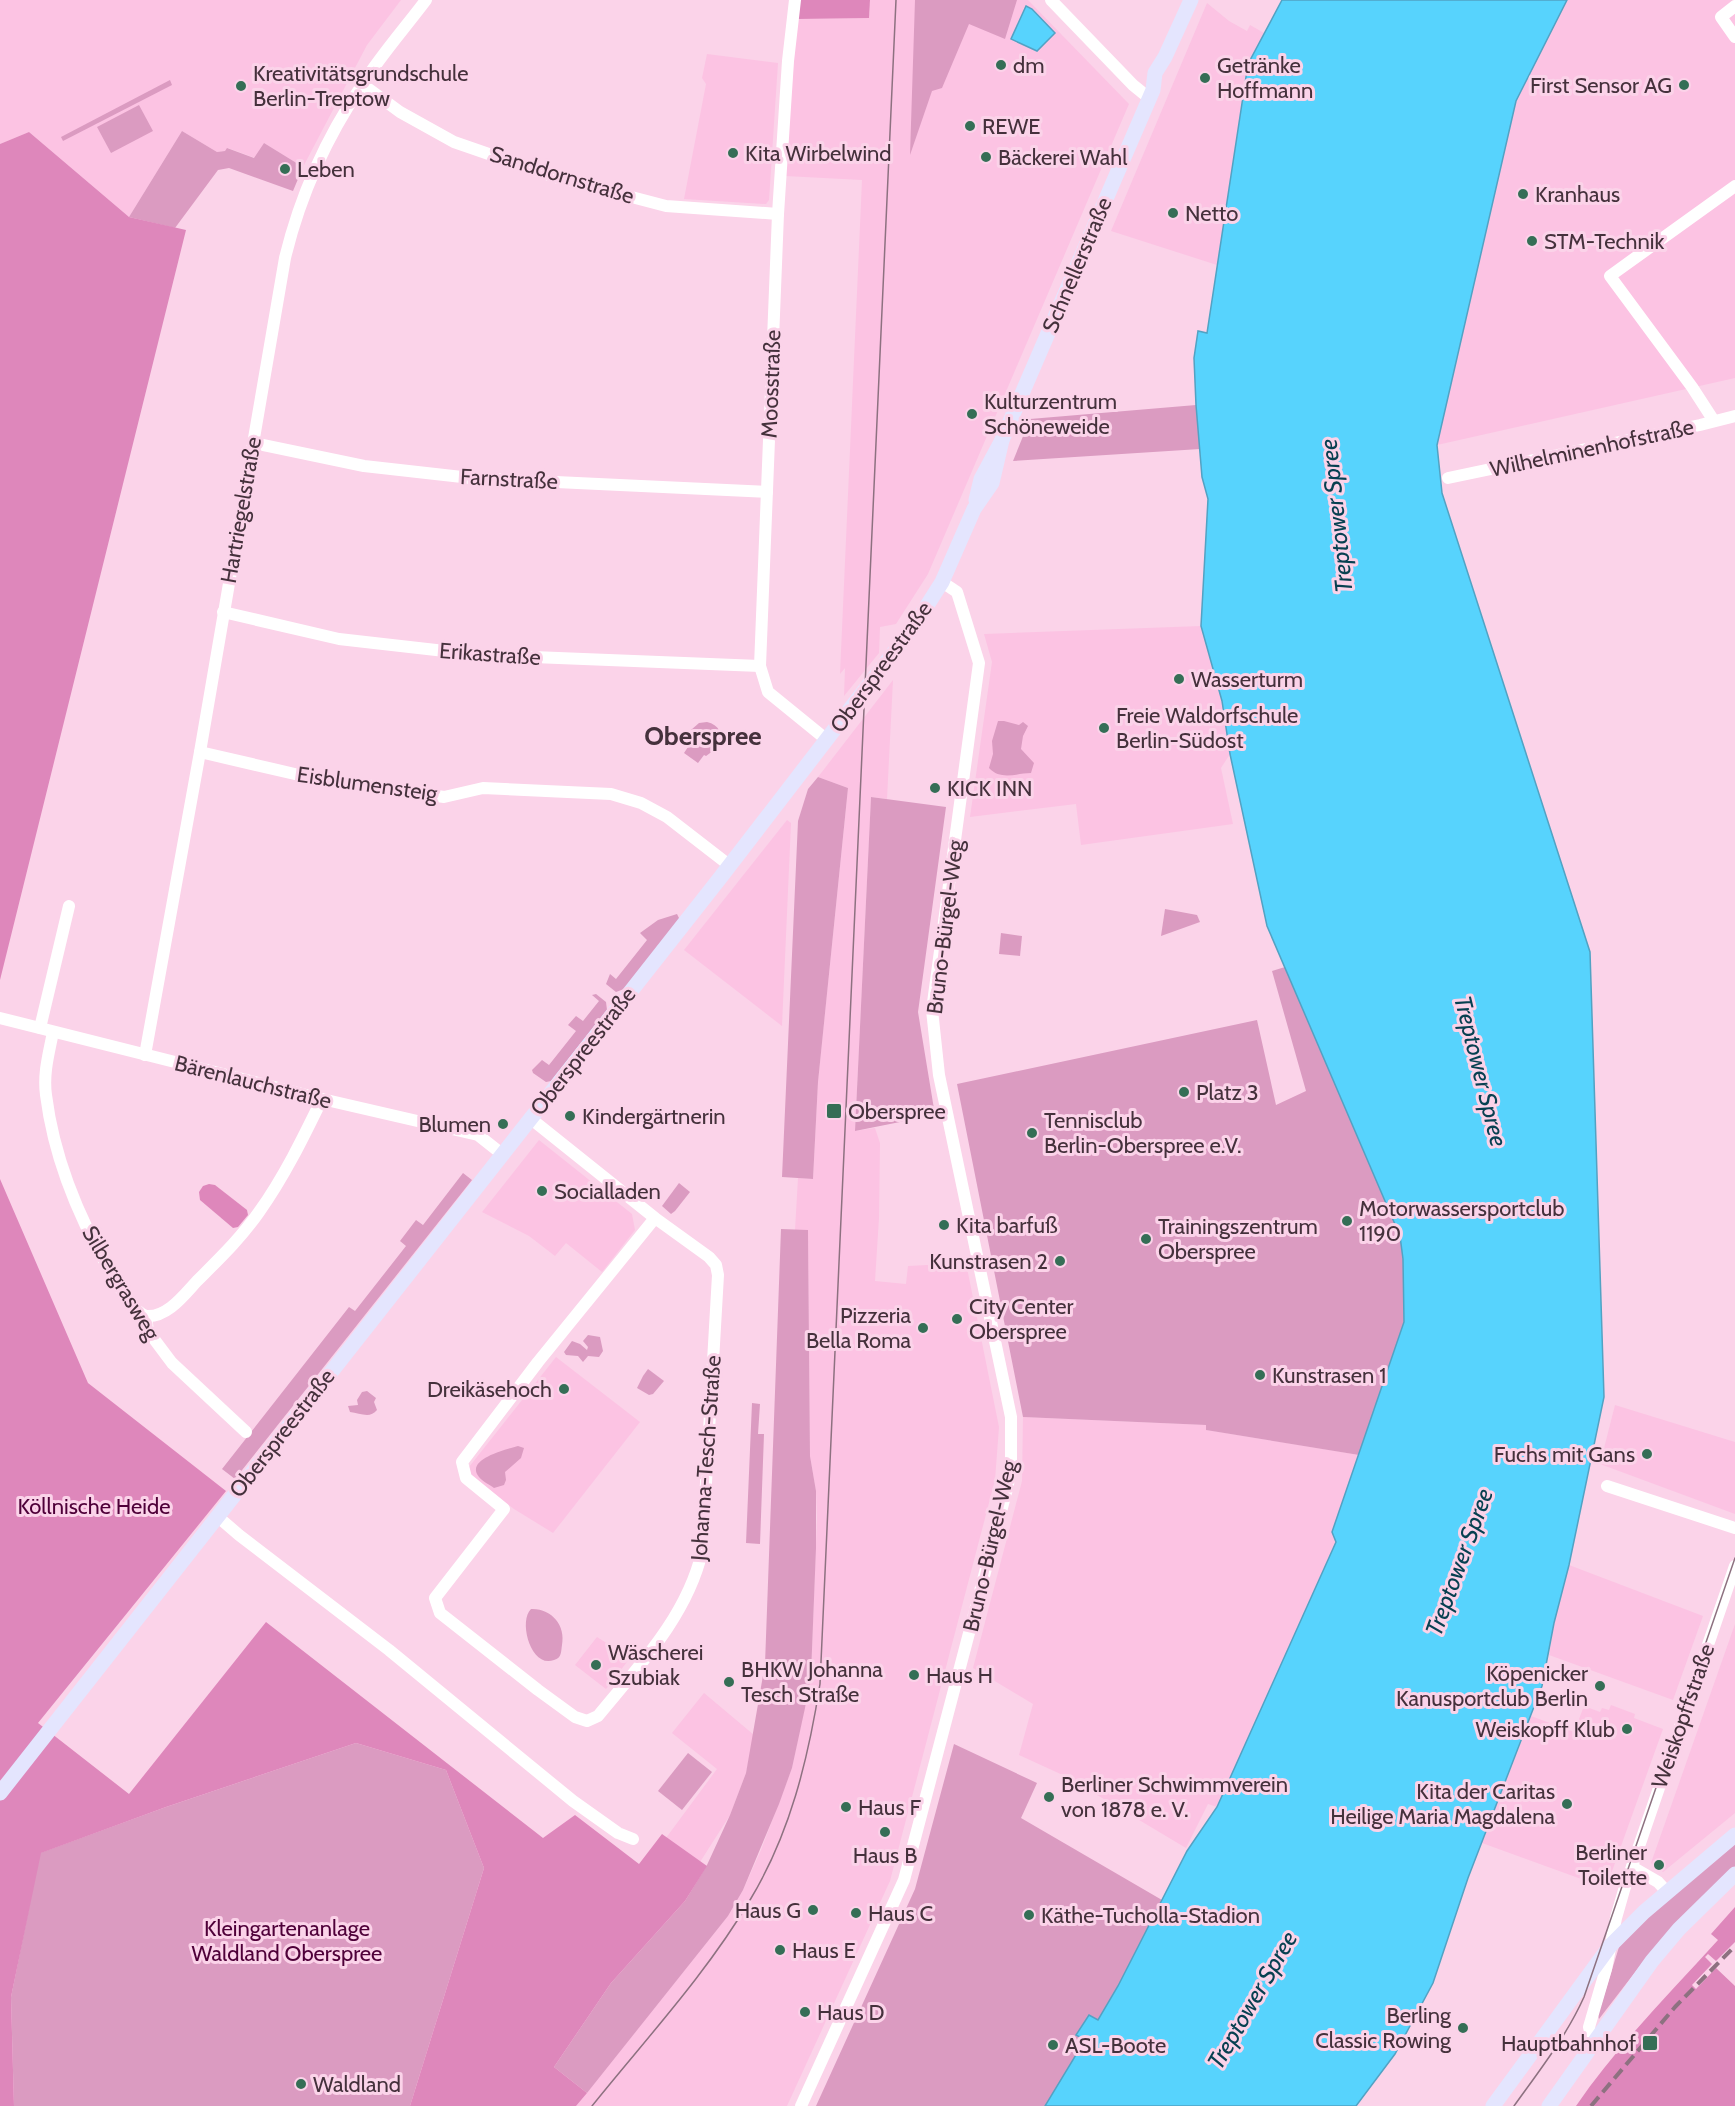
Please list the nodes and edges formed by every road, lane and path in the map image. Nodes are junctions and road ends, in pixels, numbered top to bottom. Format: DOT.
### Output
graph roads {
  1 [pos="426,0"];
  2 [pos="795,0"];
  3 [pos="1050,0"];
  4 [pos="1191,0"];
  5 [pos="1735,6"];
  6 [pos="1735,37"];
  7 [pos="362,84"];
  8 [pos="1151,94"];
  9 [pos="1735,186"];
  10 [pos="778,214"];
  11 [pos="1735,416"];
  12 [pos="1714,421"];
  13 [pos="253,442"];
  14 [pos="1448,478"];
  15 [pos="767,492"];
  16 [pos="942,582"];
  17 [pos="223,612"];
  18 [pos="760,666"];
  19 [pos="827,740"];
  20 [pos="200,752"];
  21 [pos="729,865"];
  22 [pos="69,906"];
  23 [pos="0,1018"];
  24 [pos="40,1028"];
  25 [pos="53,1032"];
  26 [pos="145,1055"];
  27 [pos="322,1099"];
  28 [pos="531,1118"];
  29 [pos="502,1154"];
  30 [pos="655,1218"];
  31 [pos="146,1316"];
  32 [pos="246,1432"];
  33 [pos="1607,1486"];
  34 [pos="218,1516"];
  35 [pos="1735,1528"];
  36 [pos="1735,1566"];
  37 [pos="0,1793"];
  38 [pos="1735,1835"];
  39 [pos="633,1839"];
  40 [pos="1632,1868"];
  41 [pos="1735,1874"];
  42 [pos="1667,1892"];
  43 [pos="1610,1946"];
  44 [pos="1593,2045"];
  45 [pos="801,2106"];
  46 [pos="1493,2106"];
  47 [pos="1550,2106"];
  1 -- 7 [label="street, Hartriegelstraße"];
  2 -- 10 [label="street, Moosstraße"];
  3 -- 8 [label="street"];
  4 -- 8 [label="main road, Schnellerstraße"];
  5 -- 6 [label="street"];
  7 -- 10 [label="street, Sanddornstraße"];
  7 -- 13 [label="street, Hartriegelstraße"];
  8 -- 16 [label="main road, Schnellerstraße"];
  9 -- 12 [label="street"];
  10 -- 15 [label="street, Moosstraße"];
  11 -- 12 [label="street, Wilhelminenhofstraße"];
  12 -- 14 [label="street, Wilhelminenhofstraße"];
  13 -- 15 [label="street, Farnstraße"];
  13 -- 17 [label="street, Hartriegelstraße"];
  15 -- 18 [label="street, Moosstraße"];
  16 -- 19 [label="main road, Oberspreestraße"];
  16 -- 45 [label="street, Bruno-Bürgel-Weg"];
  17 -- 18 [label="street, Erikastraße"];
  17 -- 20 [label="street, Hartriegelstraße"];
  18 -- 19 [label="street, Moosstraße"];
  19 -- 21 [label="main road, Oberspreestraße"];
  20 -- 21 [label="street, Eisblumensteig"];
  20 -- 26 [label="street, Hartriegelstraße"];
  21 -- 28 [label="main road, Oberspreestraße"];
  22 -- 24 [label="street"];
  23 -- 24 [label="street, Bärenlauchstraße"];
  24 -- 25 [label="street, Bärenlauchstraße"];
  25 -- 26 [label="street, Bärenlauchstraße"];
  25 -- 31 [label="street, Silbergrasweg"];
  26 -- 27 [label="street, Bärenlauchstraße"];
  27 -- 29 [label="street, Bärenlauchstraße"];
  27 -- 31 [label="street"];
  28 -- 29 [label="main road, Oberspreestraße"];
  28 -- 30 [label="street, Johanna-Tesch-Straße"];
  29 -- 34 [label="main road, Oberspreestraße"];
  30 -- 30 [label="street, Johanna-Tesch-Straße"];
  31 -- 32 [label="street, Silbergrasweg"];
  33 -- 35 [label="street"];
  34 -- 37 [label="main road, Oberspreestraße"];
  34 -- 39 [label="street, Oberspreestraße"];
  36 -- 40 [label="street, Weiskopffstraße"];
  38 -- 42 [label="main road"];
  40 -- 42 [label="street"];
  40 -- 43 [label="street, Weiskopffstraße"];
  41 -- 44 [label="main road"];
  42 -- 43 [label="main road"];
  43 -- 44 [label="street, Weiskopffstraße"];
  43 -- 46 [label="main road"];
  44 -- 47 [label="main road"];
}
